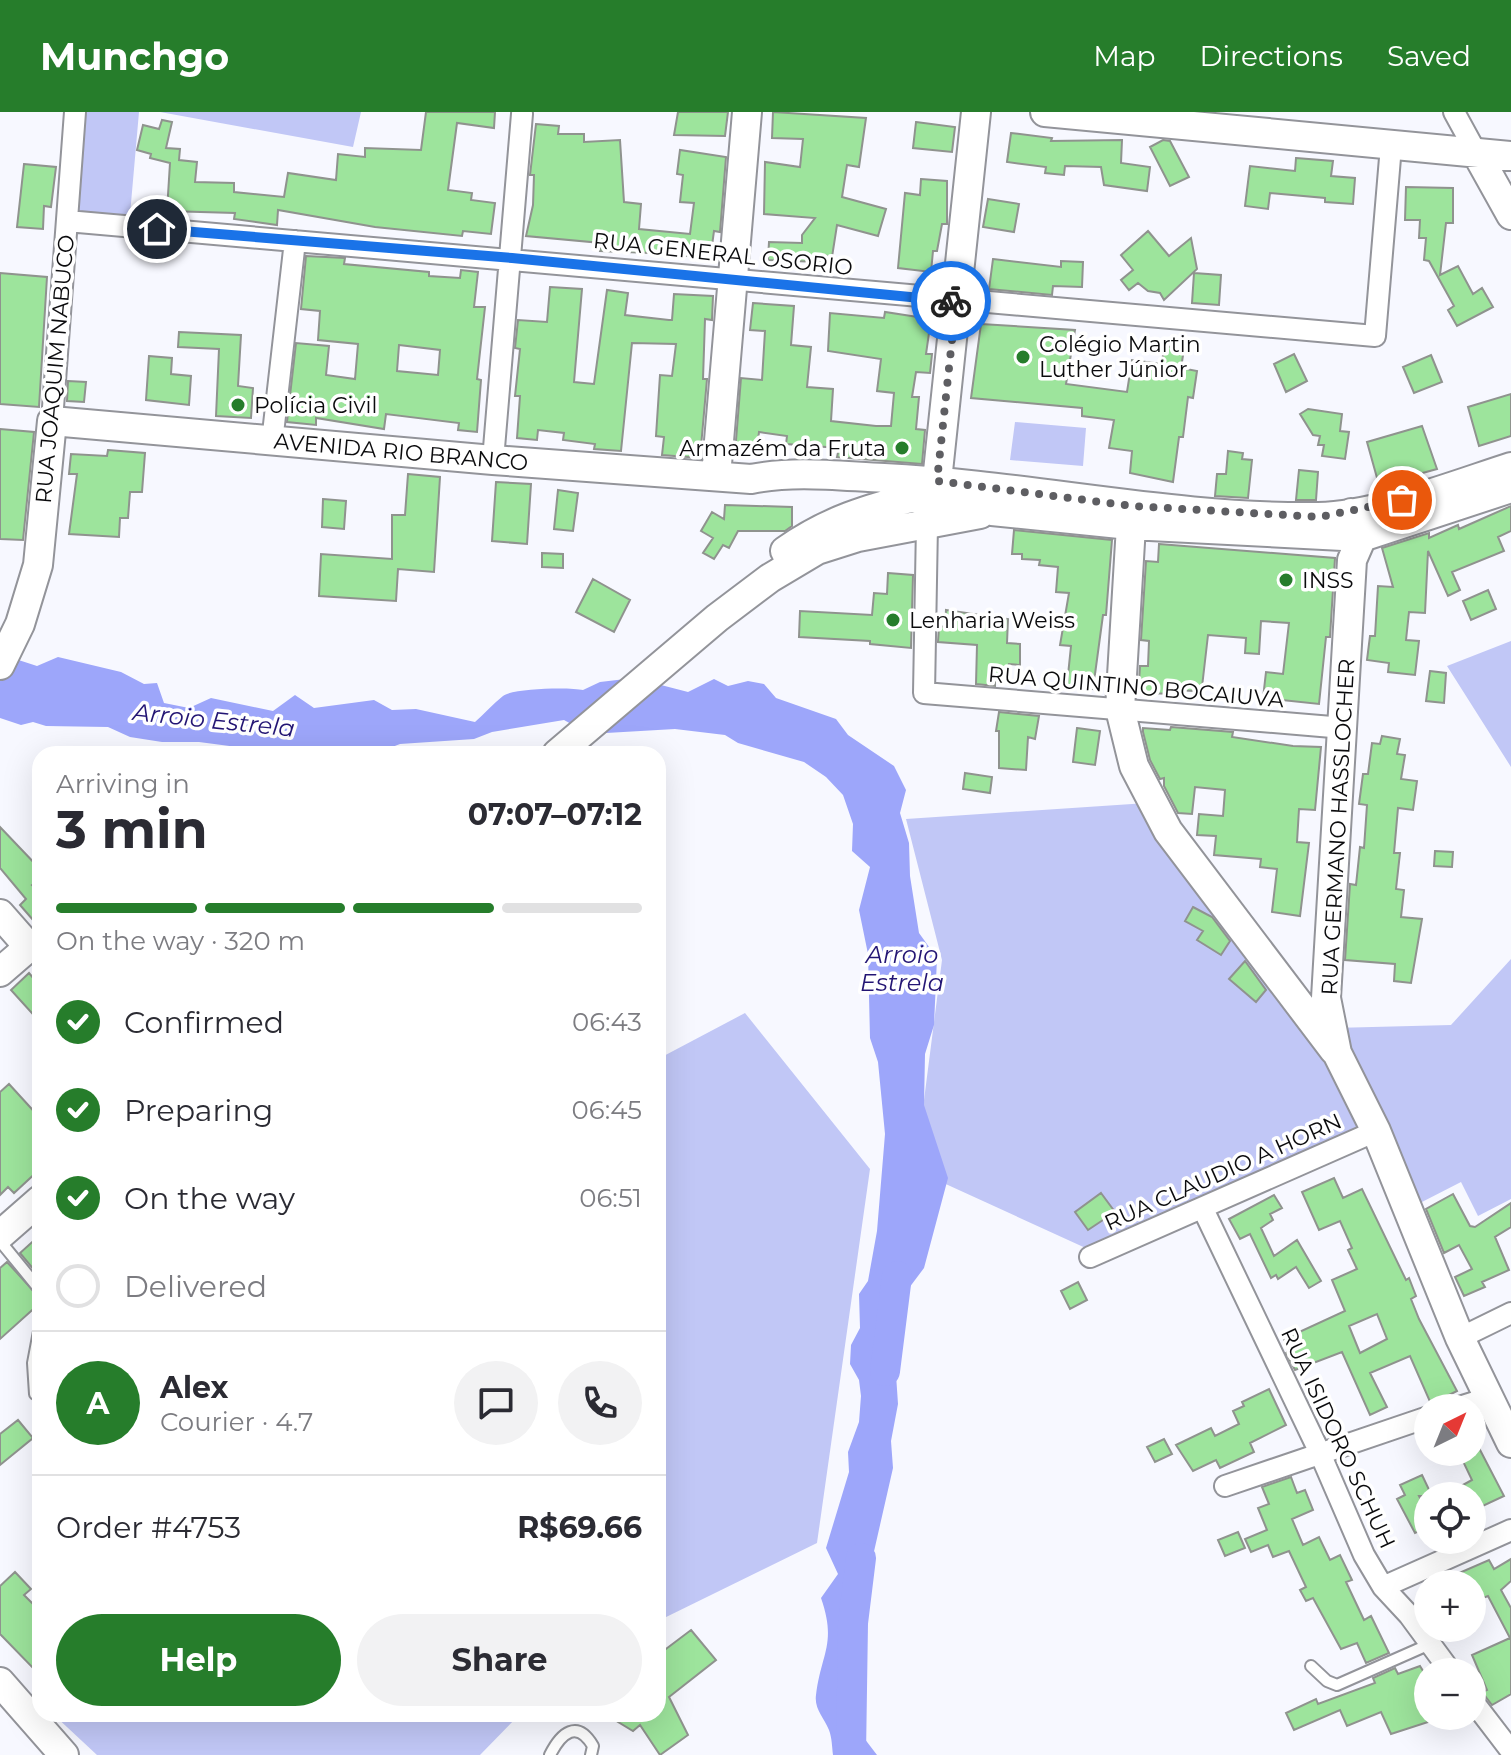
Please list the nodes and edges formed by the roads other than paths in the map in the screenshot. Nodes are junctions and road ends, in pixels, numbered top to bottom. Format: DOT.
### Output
graph roads {
  1 [pos="75,112"];
  2 [pos="747,112"];
  3 [pos="976,112"];
  4 [pos="1045,112"];
  5 [pos="1454,112"];
  6 [pos="522,114"];
  7 [pos="1391,146"];
  8 [pos="1477,154"];
  9 [pos="1511,156"];
  10 [pos="1511,215"];
  11 [pos="67,221"];
  12 [pos="295,241"];
  13 [pos="512,258"];
  14 [pos="733,279"];
  15 [pos="956,302"];
  16 [pos="52,421"];
  17 [pos="272,442"];
  18 [pos="493,460"];
  19 [pos="1511,467"];
  20 [pos="716,476"];
  21 [pos="1511,488"];
  22 [pos="928,489"];
  23 [pos="994,499"];
  24 [pos="1131,516"];
  25 [pos="927,524"];
  26 [pos="1356,525"];
  27 [pos="715,620"];
  28 [pos="0,665"];
  29 [pos="1120,709"];
  30 [pos="1344,728"];
  31 [pos="566,746"];
  32 [pos="0,914"];
  33 [pos="32,944"];
  34 [pos="32,951"];
  35 [pos="0,972"];
  36 [pos="1289,992"];
  37 [pos="1326,998"];
  38 [pos="1337,1053"];
  39 [pos="1376,1131"];
  40 [pos="32,1207"];
  41 [pos="1203,1209"];
  42 [pos="2,1232"];
  43 [pos="1090,1257"];
  44 [pos="32,1278"];
  45 [pos="1511,1313"];
  46 [pos="1460,1338"];
  47 [pos="1488,1398"];
  48 [pos="1414,1421"];
  49 [pos="1511,1443"];
  50 [pos="1319,1451"];
  51 [pos="1225,1486"];
  52 [pos="1511,1530"];
  53 [pos="1383,1587"];
  54 [pos="1430,1644"];
  55 [pos="1440,1658"];
  56 [pos="1311,1666"];
  57 [pos="0,1682"];
  58 [pos="32,1718"];
  59 [pos="1486,1718"];
  60 [pos="35,1722"];
  61 [pos="1511,1751"];
  62 [pos="64,1755"];
  63 [pos="550,1755"];
  64 [pos="591,1755"];
  1 -- 11 [label="street, RUA JOAQUIM NABUCO"];
  2 -- 14 [label="main road"];
  3 -- 15 [label="main road"];
  4 -- 7 [label="main road"];
  5 -- 8 [label="street"];
  6 -- 13 [label="street"];
  7 -- 8 [label="main road"];
  7 -- 15 [label="street, RUA GENERAL OSORIO"];
  8 -- 9 [label="main road"];
  8 -- 10 [label="main road"];
  11 -- 12 [label="street, RUA GENERAL OSORIO"];
  11 -- 16 [label="street, RUA JOAQUIM NABUCO"];
  12 -- 13 [label="street, RUA GENERAL OSORIO"];
  12 -- 17 [label="street"];
  13 -- 14 [label="street, RUA GENERAL OSORIO"];
  13 -- 18 [label="street"];
  14 -- 15 [label="street, RUA GENERAL OSORIO"];
  14 -- 20 [label="main road"];
  15 -- 22 [label="main road"];
  16 -- 17 [label="main road, AVENIDA RIO BRANCO"];
  16 -- 28 [label="main road, RUA JOAQUIM NABUCO"];
  17 -- 18 [label="main road, AVENIDA RIO BRANCO"];
  18 -- 20 [label="main road, AVENIDA RIO BRANCO"];
  19 -- 26 [label="main road"];
  20 -- 22 [label="main road, AVENIDA RIO BRANCO"];
  21 -- 26 [label="main road"];
  22 -- 23 [label="main road"];
  22 -- 27 [label="main road"];
  23 -- 24 [label="main road"];
  23 -- 25 [label="main road"];
  24 -- 26 [label="main road"];
  24 -- 29 [label="main road"];
  25 -- 27 [label="main road"];
  25 -- 29 [label="street, RUA QUINTINO BOCAIUVA"];
  26 -- 30 [label="main road, RUA GERMANO HASSLOCHER"];
  27 -- 31 [label="main road"];
  29 -- 30 [label="street, RUA QUINTINO BOCAIUVA"];
  29 -- 36 [label="main road"];
  30 -- 37 [label="main road, RUA GERMANO HASSLOCHER"];
  32 -- 33 [label="main road"];
  34 -- 35 [label="main road"];
  36 -- 37 [label="main road"];
  36 -- 38 [label="main road"];
  37 -- 38 [label="main road, RUA GERMANO HASSLOCHER"];
  38 -- 39 [label="main road, RUA GERMANO HASSLOCHER"];
  39 -- 41 [label="street, RUA CLAUDIO A HORN"];
  39 -- 46 [label="main road, RUA GERMANO HASSLOCHER"];
  40 -- 42 [label="main road"];
  41 -- 43 [label="street, RUA CLAUDIO A HORN"];
  41 -- 50 [label="street, RUA ISIDORO SCHUH"];
  42 -- 44 [label="lane"];
  45 -- 46 [label="street"];
  46 -- 47 [label="main road, RUA GERMANO HASSLOCHER"];
  47 -- 49 [label="main road, RUA GERMANO HASSLOCHER"];
  48 -- 50 [label="street"];
  50 -- 51 [label="street"];
  50 -- 53 [label="street, RUA ISIDORO SCHUH"];
  52 -- 53 [label="street"];
  53 -- 54 [label="street, RUA ISIDORO SCHUH"];
  54 -- 55 [label="street, RUA ISIDORO SCHUH"];
  54 -- 56 [label="lane"];
  57 -- 58 [label="main road"];
  59 -- 61 [label="street"];
  60 -- 62 [label="main road"];
  63 -- 64 [label="lane"];
}
